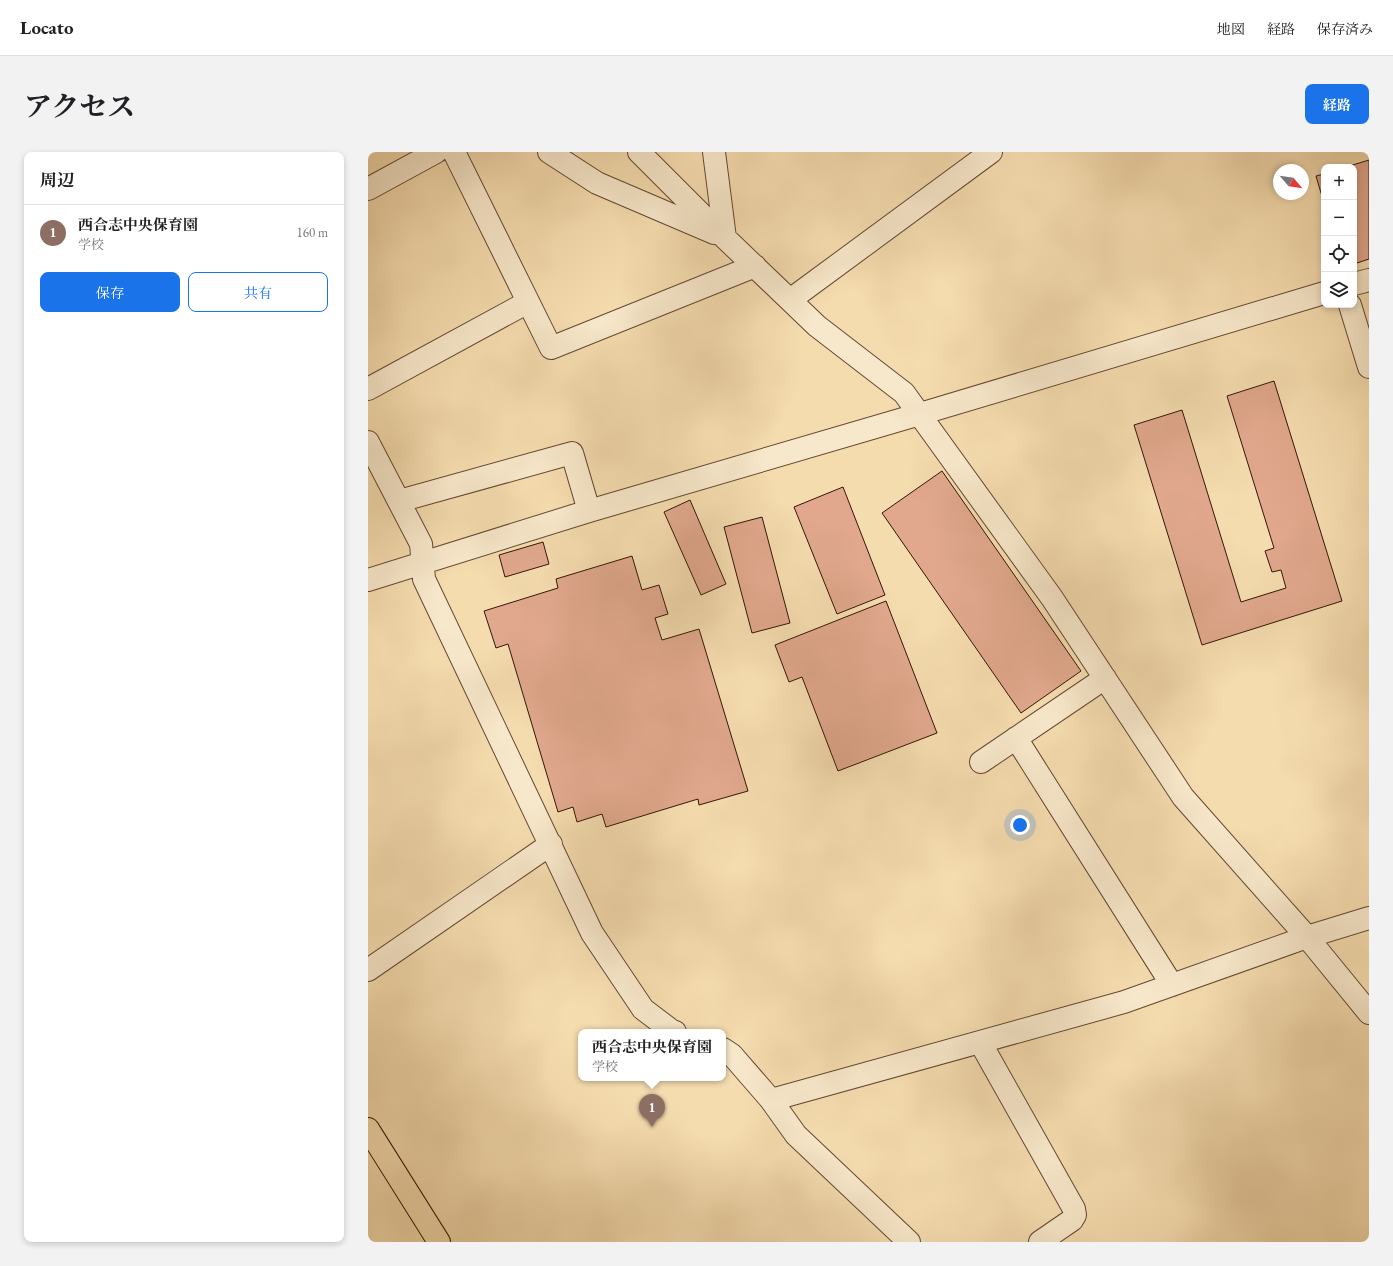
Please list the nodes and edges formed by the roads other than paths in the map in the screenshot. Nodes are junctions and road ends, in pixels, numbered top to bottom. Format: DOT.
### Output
graph roads {
  1 [pos="436,152"];
  2 [pos="454,152"];
  3 [pos="549,152"];
  4 [pos="638,152"];
  5 [pos="714,152"];
  6 [pos="991,152"];
  7 [pos="368,189"];
  8 [pos="725,238"];
  9 [pos="754,266"];
  10 [pos="1369,280"];
  11 [pos="1357,283"];
  12 [pos="1321,294"];
  13 [pos="790,300"];
  14 [pos="528,302"];
  15 [pos="1351,308"];
  16 [pos="1369,367"];
  17 [pos="368,389"];
  18 [pos="920,414"];
  19 [pos="368,442"];
  20 [pos="399,501"];
  21 [pos="589,511"];
  22 [pos="423,563"];
  23 [pos="368,580"];
  24 [pos="1105,678"];
  25 [pos="1016,738"];
  26 [pos="981,762"];
  27 [pos="551,844"];
  28 [pos="1369,918"];
  29 [pos="1307,937"];
  30 [pos="368,970"];
  31 [pos="1172,985"];
  32 [pos="1369,1013"];
  33 [pos="669,1029"];
  34 [pos="980,1042"];
  35 [pos="726,1051"];
  36 [pos="771,1100"];
  37 [pos="368,1129"];
  38 [pos="439,1242"];
  39 [pos="909,1242"];
  40 [pos="1040,1242"];
  1 -- 7 [label="street"];
  2 -- 14 [label="street"];
  3 -- 8 [label="street"];
  4 -- 8 [label="street"];
  5 -- 8 [label="street"];
  6 -- 13 [label="street"];
  8 -- 9 [label="street"];
  9 -- 13 [label="street"];
  9 -- 14 [label="street"];
  10 -- 11 [label="street"];
  12 -- 18 [label="street"];
  13 -- 18 [label="street"];
  14 -- 17 [label="street"];
  15 -- 16 [label="street"];
  18 -- 21 [label="street"];
  18 -- 24 [label="street"];
  19 -- 20 [label="street"];
  20 -- 21 [label="street"];
  20 -- 22 [label="street"];
  21 -- 22 [label="street"];
  22 -- 23 [label="street"];
  22 -- 27 [label="street"];
  24 -- 25 [label="street"];
  24 -- 29 [label="street"];
  25 -- 26 [label="street"];
  25 -- 31 [label="street"];
  27 -- 30 [label="street"];
  27 -- 33 [label="street"];
  28 -- 29 [label="street"];
  29 -- 31 [label="street"];
  29 -- 32 [label="street"];
  31 -- 34 [label="street"];
  34 -- 36 [label="street"];
  34 -- 40 [label="street"];
  35 -- 36 [label="street"];
  36 -- 39 [label="street"];
  37 -- 38 [label="highway"];
}
